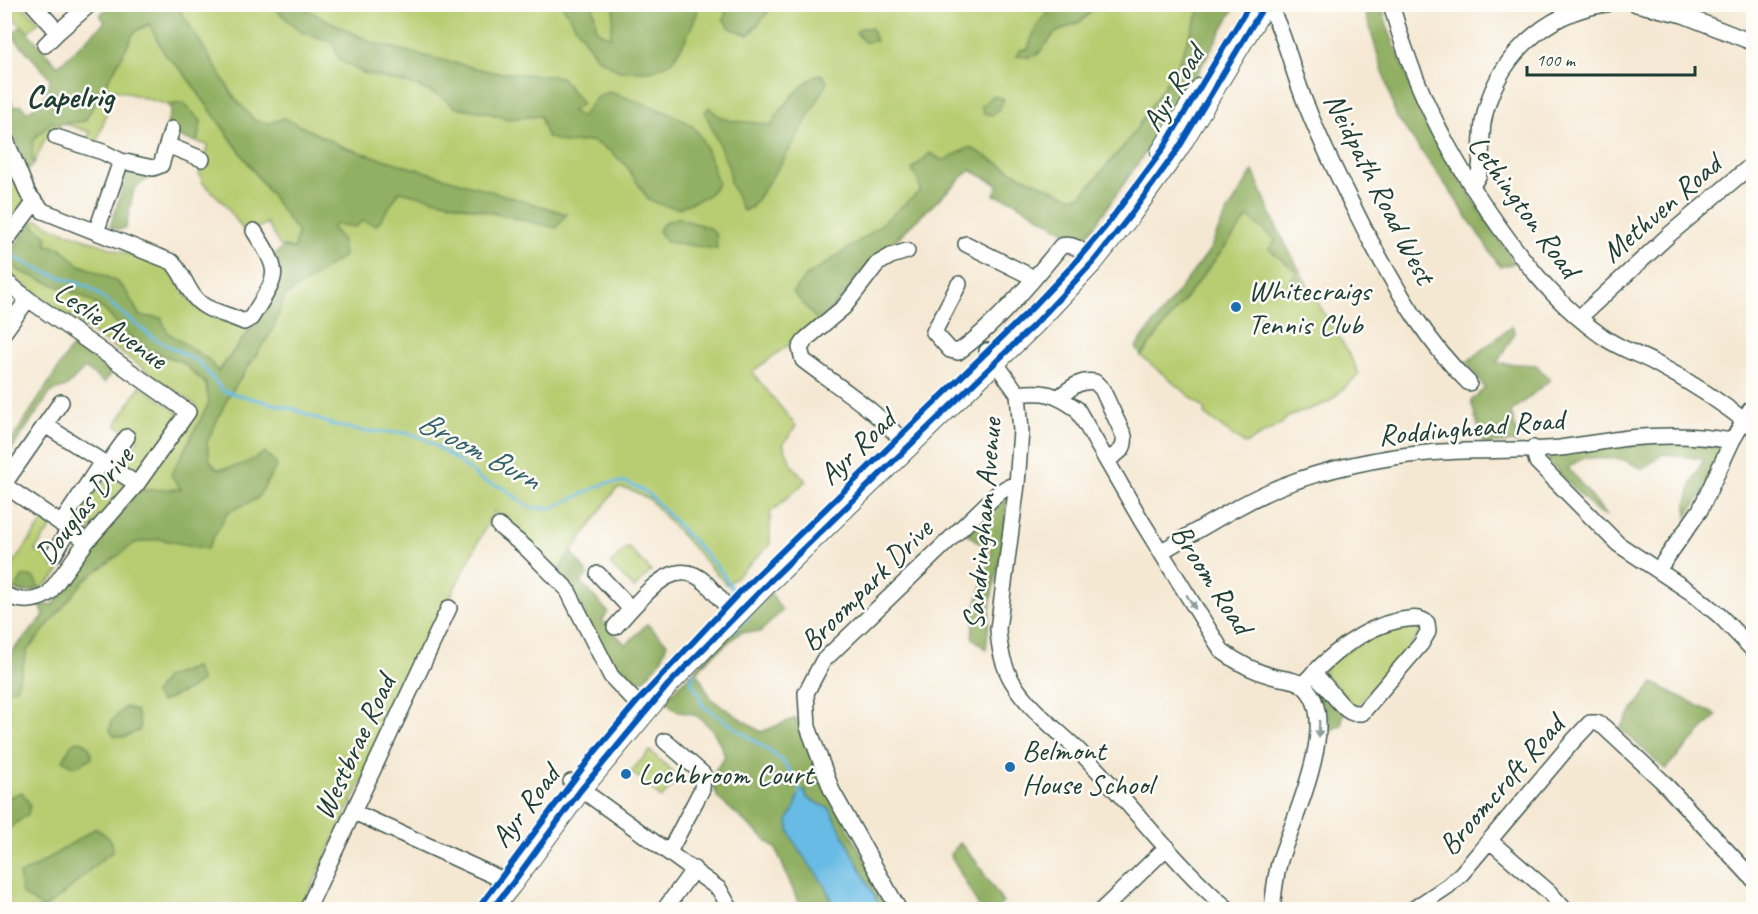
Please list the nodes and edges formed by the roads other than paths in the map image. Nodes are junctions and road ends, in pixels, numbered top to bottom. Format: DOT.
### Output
graph roads {
  1 [pos="1250,4"];
  2 [pos="1266,4"];
  3 [pos="1391,4"];
  4 [pos="1607,4"];
  5 [pos="1636,4"];
  6 [pos="34,5"];
  7 [pos="89,5"];
  8 [pos="58,32"];
  9 [pos="1754,43"];
  10 [pos="45,45"];
  11 [pos="172,129"];
  12 [pos="4,135"];
  13 [pos="56,137"];
  14 [pos="1177,139"];
  15 [pos="167,145"];
  16 [pos="202,159"];
  17 [pos="121,161"];
  18 [pos="1754,163"];
  19 [pos="1471,186"];
  20 [pos="34,203"];
  21 [pos="254,231"];
  22 [pos="96,232"];
  23 [pos="6,241"];
  24 [pos="966,244"];
  25 [pos="907,251"];
  26 [pos="1088,257"];
  27 [pos="1034,278"];
  28 [pos="4,280"];
  29 [pos="959,284"];
  30 [pos="28,299"];
  31 [pos="1579,318"];
  32 [pos="4,332"];
  33 [pos="991,356"];
  34 [pos="1469,383"];
  35 [pos="1018,394"];
  36 [pos="1059,397"];
  37 [pos="61,402"];
  38 [pos="1754,406"];
  39 [pos="188,412"];
  40 [pos="1749,424"];
  41 [pos="45,425"];
  42 [pos="127,437"];
  43 [pos="1732,441"];
  44 [pos="903,442"];
  45 [pos="1533,448"];
  46 [pos="1107,460"];
  47 [pos="104,464"];
  48 [pos="137,484"];
  49 [pos="1017,484"];
  50 [pos="4,485"];
  51 [pos="65,526"];
  52 [pos="499,526"];
  53 [pos="87,542"];
  54 [pos="1162,551"];
  55 [pos="54,554"];
  56 [pos="1658,570"];
  57 [pos="598,574"];
  58 [pos="4,594"];
  59 [pos="449,608"];
  60 [pos="631,609"];
  61 [pos="730,610"];
  62 [pos="615,627"];
  63 [pos="1754,651"];
  64 [pos="1313,673"];
  65 [pos="1302,685"];
  66 [pos="640,707"];
  67 [pos="665,741"];
  68 [pos="575,786"];
  69 [pos="354,812"];
  70 [pos="1490,841"];
  71 [pos="1167,847"];
  72 [pos="669,852"];
  73 [pos="694,869"];
  74 [pos="1754,880"];
  75 [pos="506,881"];
  76 [pos="307,909"];
  77 [pos="477,909"];
  78 [pos="491,909"];
  79 [pos="664,909"];
  80 [pos="731,909"];
  81 [pos="900,909"];
  82 [pos="1102,909"];
  83 [pos="1229,909"];
  84 [pos="1272,909"];
  85 [pos="1412,909"];
  86 [pos="1565,909"];
  1 -- 14 [label="main road, Ayr Road"];
  2 -- 14 [label="main road, Ayr Road"];
  2 -- 34 [label="street, Neidpath Road West"];
  3 -- 19 [label="street, Lethington Road"];
  4 -- 19 [label="street"];
  5 -- 9 [label="street"];
  6 -- 8 [label="street"];
  7 -- 8 [label="street"];
  8 -- 10 [label="street"];
  11 -- 15 [label="street"];
  12 -- 20 [label="street"];
  13 -- 17 [label="street"];
  14 -- 26 [label="main road, Ayr Road"];
  15 -- 16 [label="street"];
  15 -- 17 [label="street"];
  17 -- 22 [label="street"];
  18 -- 31 [label="street, Methven Road"];
  19 -- 31 [label="street, Lethington Road"];
  20 -- 22 [label="street"];
  20 -- 23 [label="street"];
  21 -- 22 [label="street"];
  24 -- 27 [label="street"];
  25 -- 44 [label="street"];
  26 -- 27 [label="street"];
  26 -- 33 [label="main road, Ayr Road"];
  27 -- 29 [label="street"];
  28 -- 30 [label="street, Leslie Avenue"];
  30 -- 32 [label="street"];
  30 -- 39 [label="street, Leslie Avenue"];
  31 -- 40 [label="street, Lethington Road"];
  33 -- 35 [label="street, Sandringham Avenue"];
  33 -- 44 [label="main road, Ayr Road"];
  35 -- 36 [label="street"];
  35 -- 49 [label="street, Sandringham Avenue"];
  36 -- 46 [label="street, Broom Road"];
  36 -- 46 [label="street"];
  37 -- 41 [label="street"];
  38 -- 40 [label="street"];
  39 -- 48 [label="street, Douglas Drive"];
  40 -- 43 [label="street"];
  41 -- 47 [label="street"];
  41 -- 50 [label="street"];
  42 -- 47 [label="street"];
  43 -- 45 [label="street, Roddinghead Road"];
  43 -- 56 [label="street"];
  44 -- 61 [label="main road, Ayr Road"];
  45 -- 54 [label="street, Roddinghead Road"];
  45 -- 56 [label="street"];
  46 -- 54 [label="street, Broom Road"];
  47 -- 48 [label="street"];
  47 -- 51 [label="street"];
  48 -- 53 [label="street, Douglas Drive"];
  49 -- 71 [label="street, Sandringham Avenue"];
  49 -- 81 [label="street, Broompark Drive"];
  50 -- 51 [label="street"];
  51 -- 53 [label="street"];
  51 -- 55 [label="street"];
  52 -- 66 [label="street"];
  53 -- 58 [label="street, Douglas Drive"];
  54 -- 65 [label="street, Broom Road, one-way"];
  56 -- 63 [label="street"];
  57 -- 60 [label="street"];
  59 -- 69 [label="street, Westbrae Road"];
  60 -- 61 [label="street"];
  60 -- 62 [label="street"];
  61 -- 66 [label="main road, Ayr Road"];
  64 -- 64 [label="street"];
  64 -- 65 [label="street"];
  65 -- 84 [label="street, one-way"];
  66 -- 68 [label="main road, Ayr Road"];
  67 -- 72 [label="street"];
  68 -- 72 [label="street"];
  68 -- 75 [label="main road, Ayr Road"];
  69 -- 75 [label="street"];
  69 -- 76 [label="street, Westbrae Road"];
  70 -- 74 [label="street, Broomcroft Road"];
  70 -- 85 [label="street, Broomcroft Road"];
  70 -- 86 [label="street"];
  71 -- 82 [label="street"];
  71 -- 83 [label="street, Sandringham Avenue"];
  72 -- 73 [label="street"];
  73 -- 79 [label="street"];
  73 -- 80 [label="street"];
  75 -- 77 [label="main road, Ayr Road"];
  75 -- 78 [label="main road, Ayr Road"];
}
